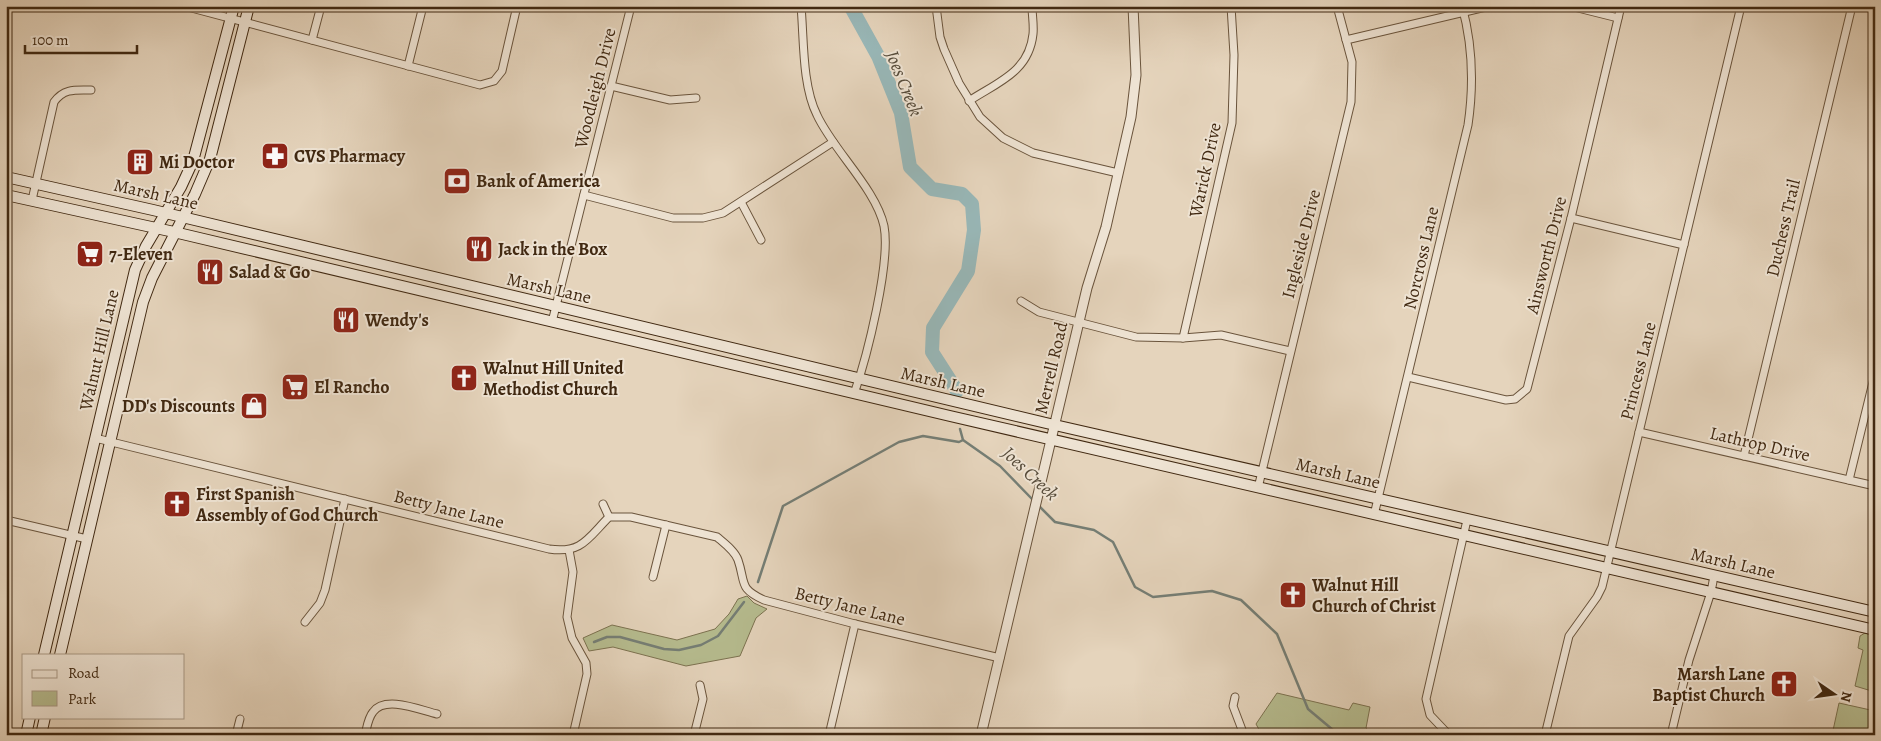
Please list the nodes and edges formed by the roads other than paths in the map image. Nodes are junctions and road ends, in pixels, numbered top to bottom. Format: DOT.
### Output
graph roads {
  1 [pos="184,6"];
  2 [pos="234,6"];
  3 [pos="249,6"];
  4 [pos="321,6"];
  5 [pos="423,6"];
  6 [pos="518,6"];
  7 [pos="631,6"];
  8 [pos="801,6"];
  9 [pos="936,6"];
  10 [pos="1032,6"];
  11 [pos="1133,6"];
  12 [pos="1231,6"];
  13 [pos="1337,6"];
  14 [pos="1490,6"];
  15 [pos="1570,6"];
  16 [pos="1621,6"];
  17 [pos="1741,6"];
  18 [pos="1852,6"];
  19 [pos="1463,9"];
  20 [pos="231,18"];
  21 [pos="1618,18"];
  22 [pos="245,22"];
  23 [pos="312,40"];
  24 [pos="1346,40"];
  25 [pos="408,66"];
  26 [pos="611,86"];
  27 [pos="91,90"];
  28 [pos="696,98"];
  29 [pos="969,101"];
  30 [pos="207,110"];
  31 [pos="222,113"];
  32 [pos="833,142"];
  33 [pos="1118,173"];
  34 [pos="6,177"];
  35 [pos="36,183"];
  36 [pos="6,195"];
  37 [pos="584,195"];
  38 [pos="32,200"];
  39 [pos="741,202"];
  40 [pos="164,213"];
  41 [pos="182,217"];
  42 [pos="1571,218"];
  43 [pos="156,228"];
  44 [pos="174,232"];
  45 [pos="761,240"];
  46 [pos="1684,245"];
  47 [pos="325,252"];
  48 [pos="320,267"];
  49 [pos="426,276"];
  50 [pos="422,291"];
  51 [pos="1021,301"];
  52 [pos="556,307"];
  53 [pos="552,322"];
  54 [pos="1078,323"];
  55 [pos="1182,338"];
  56 [pos="702,342"];
  57 [pos="1290,351"];
  58 [pos="115,352"];
  59 [pos="130,356"];
  60 [pos="699,357"];
  61 [pos="1875,374"];
  62 [pos="1408,376"];
  63 [pos="859,379"];
  64 [pos="854,394"];
  65 [pos="1054,425"];
  66 [pos="1639,432"];
  67 [pos="95,438"];
  68 [pos="1051,440"];
  69 [pos="110,441"];
  70 [pos="1744,456"];
  71 [pos="1261,472"];
  72 [pos="1849,480"];
  73 [pos="1875,486"];
  74 [pos="1258,488"];
  75 [pos="344,499"];
  76 [pos="1378,499"];
  77 [pos="603,504"];
  78 [pos="1374,515"];
  79 [pos="609,517"];
  80 [pos="6,520"];
  81 [pos="1467,520"];
  82 [pos="666,525"];
  83 [pos="1464,535"];
  84 [pos="72,536"];
  85 [pos="87,539"];
  86 [pos="569,550"];
  87 [pos="1610,552"];
  88 [pos="1606,568"];
  89 [pos="1714,576"];
  90 [pos="653,577"];
  91 [pos="1711,592"];
  92 [pos="1784,592"];
  93 [pos="1780,609"];
  94 [pos="1875,612"];
  95 [pos="304,622"];
  96 [pos="855,624"];
  97 [pos="1875,630"];
  98 [pos="49,636"];
  99 [pos="63,640"];
  100 [pos="44,654"];
  101 [pos="60,654"];
  102 [pos="1000,658"];
  103 [pos="700,685"];
  104 [pos="1235,697"];
  105 [pos="437,714"];
  106 [pos="30,718"];
  107 [pos="45,718"];
  108 [pos="240,719"];
  109 [pos="26,735"];
  110 [pos="41,735"];
  111 [pos="236,735"];
  112 [pos="366,735"];
  113 [pos="573,735"];
  114 [pos="694,735"];
  115 [pos="829,735"];
  116 [pos="981,735"];
  117 [pos="1244,735"];
  118 [pos="1449,735"];
  119 [pos="1545,735"];
  120 [pos="1671,735"];
  1 -- 20 [label="street"];
  2 -- 20 [label="main road, Walnut Hill Lane"];
  3 -- 22 [label="main road, Walnut Hill Lane"];
  4 -- 23 [label="street"];
  5 -- 25 [label="street"];
  6 -- 25 [label="street"];
  7 -- 26 [label="street, Woodleigh Drive"];
  8 -- 32 [label="street"];
  9 -- 29 [label="street"];
  10 -- 29 [label="street"];
  11 -- 33 [label="street, Merrell Road"];
  12 -- 55 [label="street, Warick Drive"];
  13 -- 24 [label="street, Ingleside Drive"];
  14 -- 19 [label="street"];
  15 -- 21 [label="street"];
  16 -- 21 [label="street, Ainsworth Drive"];
  17 -- 46 [label="street, Princess Lane"];
  18 -- 70 [label="street, Duchess Trail"];
  19 -- 24 [label="street"];
  19 -- 62 [label="street, Norcross Lane"];
  20 -- 22 [label="street"];
  20 -- 30 [label="main road, Walnut Hill Lane"];
  21 -- 42 [label="street, Ainsworth Drive"];
  22 -- 23 [label="street"];
  22 -- 31 [label="main road, Walnut Hill Lane"];
  23 -- 25 [label="street"];
  24 -- 57 [label="street, Ingleside Drive"];
  26 -- 28 [label="street"];
  26 -- 37 [label="street, Woodleigh Drive"];
  27 -- 35 [label="street"];
  29 -- 33 [label="street"];
  30 -- 31 [label="main road"];
  30 -- 40 [label="main road, Walnut Hill Lane"];
  31 -- 41 [label="main road, Walnut Hill Lane"];
  32 -- 39 [label="street"];
  32 -- 63 [label="street"];
  33 -- 54 [label="street, Merrell Road"];
  34 -- 35 [label="main road, Marsh Lane"];
  35 -- 38 [label="street"];
  35 -- 40 [label="main road, Marsh Lane"];
  36 -- 38 [label="main road, Marsh Lane"];
  37 -- 39 [label="street"];
  37 -- 52 [label="street, Woodleigh Drive"];
  38 -- 43 [label="main road, Marsh Lane"];
  39 -- 45 [label="street"];
  40 -- 41 [label="main road, Marsh Lane"];
  40 -- 43 [label="main road, Walnut Hill Lane"];
  41 -- 44 [label="main road, Walnut Hill Lane"];
  41 -- 47 [label="main road, Marsh Lane"];
  42 -- 46 [label="street"];
  42 -- 62 [label="street, Ainsworth Drive"];
  43 -- 44 [label="main road, Marsh Lane"];
  43 -- 58 [label="main road, Walnut Hill Lane"];
  44 -- 48 [label="main road, Marsh Lane"];
  44 -- 59 [label="main road, Walnut Hill Lane"];
  46 -- 66 [label="street, Princess Lane"];
  47 -- 48 [label="main road"];
  47 -- 49 [label="main road, Marsh Lane"];
  48 -- 50 [label="main road, Marsh Lane"];
  49 -- 50 [label="main road"];
  49 -- 52 [label="main road, Marsh Lane"];
  50 -- 53 [label="main road, Marsh Lane"];
  51 -- 54 [label="street"];
  52 -- 53 [label="street, Woodleigh Drive"];
  52 -- 56 [label="main road, Marsh Lane"];
  53 -- 60 [label="main road, Marsh Lane"];
  54 -- 55 [label="street"];
  54 -- 65 [label="street, Merrell Road"];
  55 -- 57 [label="street"];
  56 -- 60 [label="main road"];
  56 -- 63 [label="main road, Marsh Lane"];
  57 -- 71 [label="street, Ingleside Drive"];
  58 -- 59 [label="main road"];
  58 -- 67 [label="main road, Walnut Hill Lane"];
  59 -- 69 [label="main road, Walnut Hill Lane"];
  60 -- 64 [label="main road, Marsh Lane"];
  61 -- 72 [label="street"];
  62 -- 76 [label="street, Norcross Lane"];
  63 -- 64 [label="street"];
  63 -- 65 [label="main road, Marsh Lane"];
  64 -- 68 [label="main road, Marsh Lane"];
  65 -- 68 [label="street, Merrell Road"];
  65 -- 71 [label="main road, Marsh Lane"];
  66 -- 70 [label="street, Lathrop Drive"];
  66 -- 87 [label="street, Princess Lane"];
  67 -- 69 [label="street, Betty Jane Lane"];
  67 -- 84 [label="main road, Walnut Hill Lane"];
  68 -- 74 [label="main road, Marsh Lane"];
  68 -- 102 [label="street, Merrell Road"];
  69 -- 75 [label="street, Betty Jane Lane"];
  69 -- 85 [label="main road, Walnut Hill Lane"];
  70 -- 72 [label="street, Lathrop Drive"];
  71 -- 74 [label="street, Ingleside Drive"];
  71 -- 76 [label="main road, Marsh Lane"];
  72 -- 73 [label="street, Lathrop Drive"];
  74 -- 78 [label="main road, Marsh Lane"];
  75 -- 86 [label="street, Betty Jane Lane"];
  75 -- 95 [label="street"];
  76 -- 78 [label="street, Norcross Lane"];
  76 -- 81 [label="main road, Marsh Lane"];
  77 -- 79 [label="street"];
  78 -- 83 [label="main road, Marsh Lane"];
  79 -- 82 [label="street, Betty Jane Lane"];
  79 -- 86 [label="street"];
  80 -- 84 [label="street"];
  81 -- 83 [label="street"];
  81 -- 87 [label="main road, Marsh Lane"];
  82 -- 90 [label="street"];
  82 -- 96 [label="street, Betty Jane Lane"];
  83 -- 88 [label="main road, Marsh Lane"];
  83 -- 118 [label="street"];
  84 -- 85 [label="street"];
  84 -- 98 [label="main road, Walnut Hill Lane"];
  85 -- 99 [label="main road, Walnut Hill Lane"];
  86 -- 113 [label="street"];
  87 -- 88 [label="street, Princess Lane"];
  87 -- 89 [label="main road, Marsh Lane"];
  88 -- 91 [label="main road, Marsh Lane"];
  88 -- 119 [label="street, Princess Lane"];
  89 -- 91 [label="street"];
  89 -- 92 [label="main road, Marsh Lane"];
  91 -- 93 [label="main road, Marsh Lane"];
  91 -- 120 [label="street"];
  92 -- 93 [label="main road"];
  92 -- 94 [label="main road, Marsh Lane"];
  93 -- 97 [label="main road, Marsh Lane"];
  96 -- 102 [label="street, Betty Jane Lane"];
  96 -- 115 [label="street"];
  98 -- 99 [label="main road"];
  98 -- 100 [label="main road, Walnut Hill Lane"];
  99 -- 101 [label="main road, Walnut Hill Lane"];
  102 -- 116 [label="street, Merrell Road"];
  103 -- 114 [label="street"];
  104 -- 117 [label="street"];
  105 -- 112 [label="street"];
  106 -- 109 [label="main road"];
  107 -- 110 [label="main road"];
  108 -- 111 [label="street"];
}
